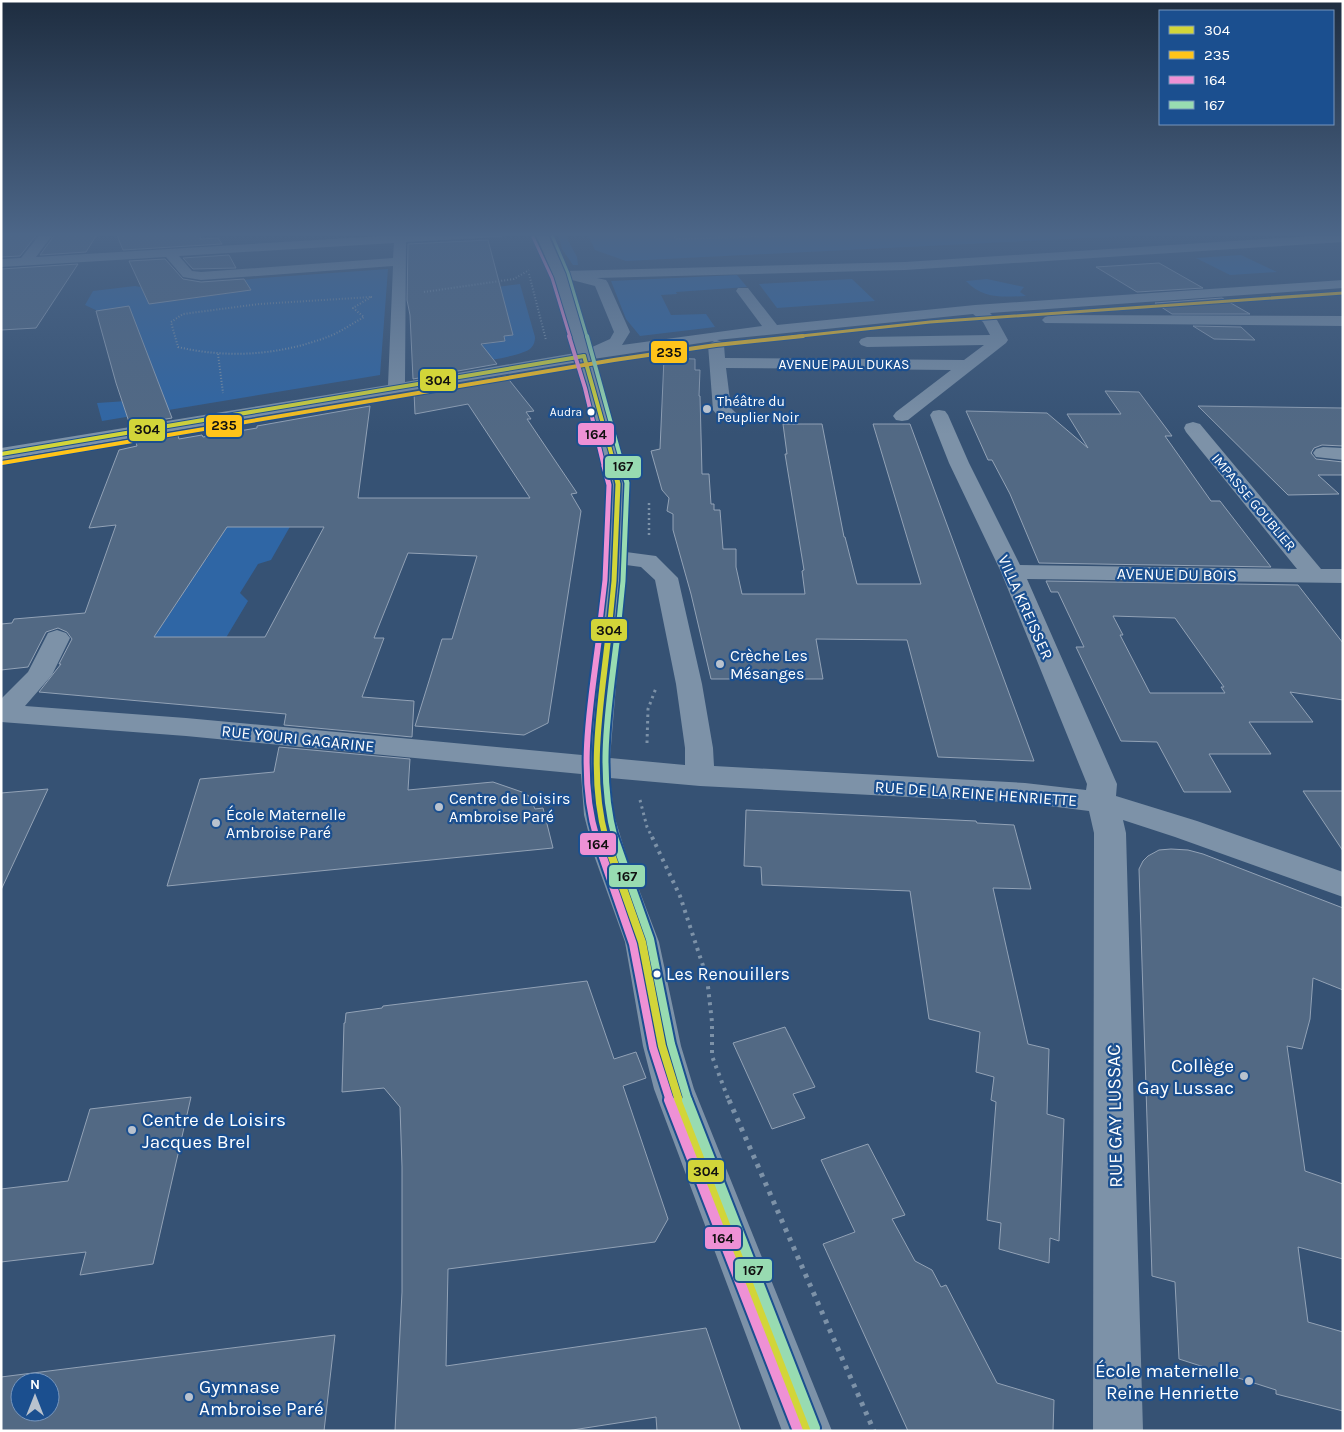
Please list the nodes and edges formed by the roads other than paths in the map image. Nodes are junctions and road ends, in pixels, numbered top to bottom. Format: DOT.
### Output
graph roads {
  1 [pos="398,300"];
  2 [pos="567,300"];
  3 [pos="608,300"];
  4 [pos="750,300"];
  5 [pos="1105,300"];
  6 [pos="1198,300"];
  7 [pos="975,309"];
  8 [pos="989,320"];
  9 [pos="1239,321"];
  10 [pos="1343,321"];
  11 [pos="772,329"];
  12 [pos="716,336"];
  13 [pos="1000,340"];
  14 [pos="867,342"];
  15 [pos="584,356"];
  16 [pos="719,363"];
  17 [pos="969,365"];
  18 [pos="396,389"];
  19 [pos="729,415"];
  20 [pos="902,416"];
  21 [pos="939,416"];
  22 [pos="1193,428"];
  23 [pos="1,454"];
  24 [pos="1323,454"];
  25 [pos="1343,454"];
  26 [pos="616,557"];
  27 [pos="1012,572"];
  28 [pos="1315,576"];
  29 [pos="1343,576"];
  30 [pos="57,638"];
  31 [pos="2,713"];
  32 [pos="595,766"];
  33 [pos="700,776"];
  34 [pos="1100,802"];
  35 [pos="1343,886"];
  36 [pos="808,1431"];
  37 [pos="1118,1431"];
  1 -- 18 [label="street"];
  2 -- 15 [label="street"];
  3 -- 15 [label="street"];
  4 -- 11 [label="street"];
  5 -- 7 [label="street"];
  6 -- 9 [label="street"];
  7 -- 8 [label="street"];
  7 -- 11 [label="street"];
  8 -- 9 [label="street"];
  8 -- 13 [label="street"];
  9 -- 10 [label="street"];
  11 -- 12 [label="street"];
  12 -- 15 [label="street"];
  12 -- 16 [label="street"];
  13 -- 14 [label="street"];
  13 -- 17 [label="street"];
  15 -- 18 [label="street"];
  15 -- 26 [label="street"];
  16 -- 17 [label="street, AVENUE PAUL DUKAS"];
  16 -- 19 [label="street"];
  17 -- 20 [label="street"];
  18 -- 23 [label="street"];
  21 -- 27 [label="street, VILLA KREISSER"];
  22 -- 28 [label="street, IMPASSE GOUBLIER"];
  24 -- 25 [label="street"];
  26 -- 32 [label="street"];
  26 -- 33 [label="street"];
  27 -- 28 [label="street, AVENUE DU BOIS"];
  27 -- 34 [label="street, VILLA KREISSER"];
  28 -- 29 [label="street, AVENUE DU BOIS"];
  30 -- 31 [label="street"];
  31 -- 32 [label="street, RUE YOURI GAGARINE"];
  32 -- 33 [label="street, RUE DE LA REINE HENRIETTE"];
  32 -- 36 [label="street"];
  33 -- 34 [label="street, RUE DE LA REINE HENRIETTE"];
  34 -- 35 [label="street, RUE DE LA REINE HENRIETTE"];
  34 -- 37 [label="street, RUE GAY LUSSAC"];
}
